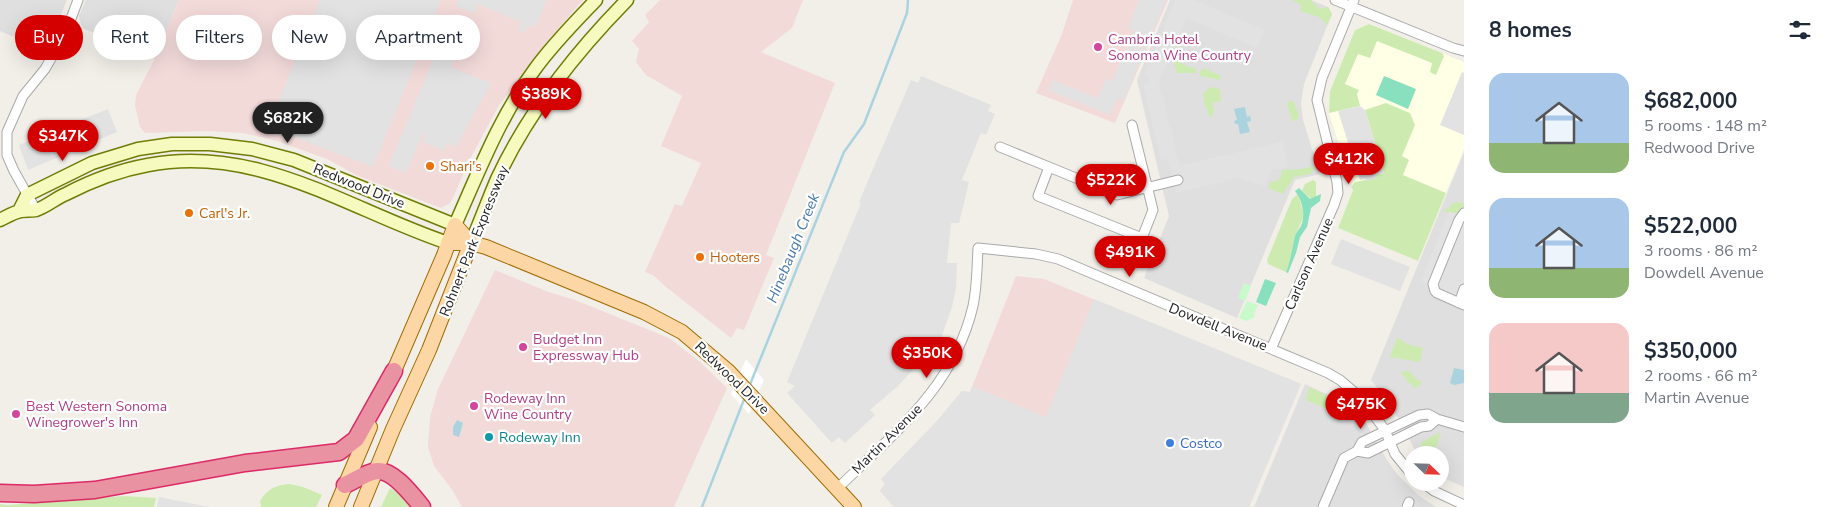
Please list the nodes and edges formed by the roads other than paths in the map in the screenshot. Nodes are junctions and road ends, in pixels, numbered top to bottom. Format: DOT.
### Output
graph roads {
  1 [pos="78,0"];
  2 [pos="595,0"];
  3 [pos="627,0"];
  4 [pos="1335,0"];
  5 [pos="1353,3"];
  6 [pos="612,15"];
  7 [pos="1464,51"];
  8 [pos="1132,125"];
  9 [pos="1000,147"];
  10 [pos="1049,167"];
  11 [pos="1178,180"];
  12 [pos="1148,188"];
  13 [pos="27,195"];
  14 [pos="36,210"];
  15 [pos="18,211"];
  16 [pos="1464,214"];
  17 [pos="0,220"];
  18 [pos="455,225"];
  19 [pos="448,243"];
  20 [pos="471,243"];
  21 [pos="978,248"];
  22 [pos="1464,289"];
  23 [pos="1461,304"];
  24 [pos="1271,349"];
  25 [pos="394,371"];
  26 [pos="1437,419"];
  27 [pos="1464,427"];
  28 [pos="1385,430"];
  29 [pos="1390,442"];
  30 [pos="1357,451"];
  31 [pos="1404,465"];
  32 [pos="376,471"];
  33 [pos="345,485"];
  34 [pos="838,488"];
  35 [pos="1434,491"];
  36 [pos="0,492"];
  37 [pos="1464,505"];
  38 [pos="336,507"];
  39 [pos="361,507"];
  40 [pos="422,507"];
  41 [pos="854,507"];
  42 [pos="1323,507"];
  1 -- 13 [label="street"];
  2 -- 6 [label="main road"];
  2 -- 18 [label="main road, Rohnert Park Expressway"];
  3 -- 6 [label="main road, Rohnert Park Expressway"];
  4 -- 5 [label="street"];
  5 -- 7 [label="street"];
  5 -- 24 [label="street, Carlson Avenue"];
  6 -- 20 [label="main road, Rohnert Park Expressway"];
  8 -- 12 [label="street"];
  9 -- 10 [label="street"];
  10 -- 12 [label="street"];
  10 -- 12 [label="street"];
  11 -- 12 [label="street"];
  13 -- 14 [label="street"];
  13 -- 15 [label="main road"];
  13 -- 18 [label="main road, Redwood Drive"];
  14 -- 15 [label="main road, Redwood Drive"];
  14 -- 19 [label="main road, Redwood Drive"];
  15 -- 17 [label="main road, Redwood Drive"];
  16 -- 23 [label="street"];
  18 -- 19 [label="main road, Rohnert Park Expressway"];
  18 -- 20 [label="main road, Redwood Drive"];
  19 -- 20 [label="main road, Redwood Drive"];
  19 -- 25 [label="main road, Rohnert Park Expressway"];
  20 -- 32 [label="main road, Rohnert Park Expressway"];
  20 -- 34 [label="main road, Redwood Drive"];
  21 -- 24 [label="street, Dowdell Avenue"];
  21 -- 34 [label="street, Martin Avenue"];
  22 -- 23 [label="street"];
  24 -- 28 [label="street, Dowdell Avenue"];
  25 -- 33 [label="main road, Rohnert Park Expressway"];
  25 -- 36 [label="highway"];
  26 -- 27 [label="street"];
  26 -- 28 [label="street"];
  26 -- 29 [label="street"];
  28 -- 29 [label="street, Dowdell Avenue"];
  28 -- 30 [label="street"];
  29 -- 30 [label="street"];
  29 -- 31 [label="street, Dowdell Avenue"];
  30 -- 42 [label="street"];
  32 -- 33 [label="highway"];
  32 -- 39 [label="main road, Rohnert Park Expressway"];
  32 -- 40 [label="highway"];
  33 -- 38 [label="main road, Rohnert Park Expressway"];
  34 -- 41 [label="main road, Redwood Drive"];
  35 -- 37 [label="street"];
}
